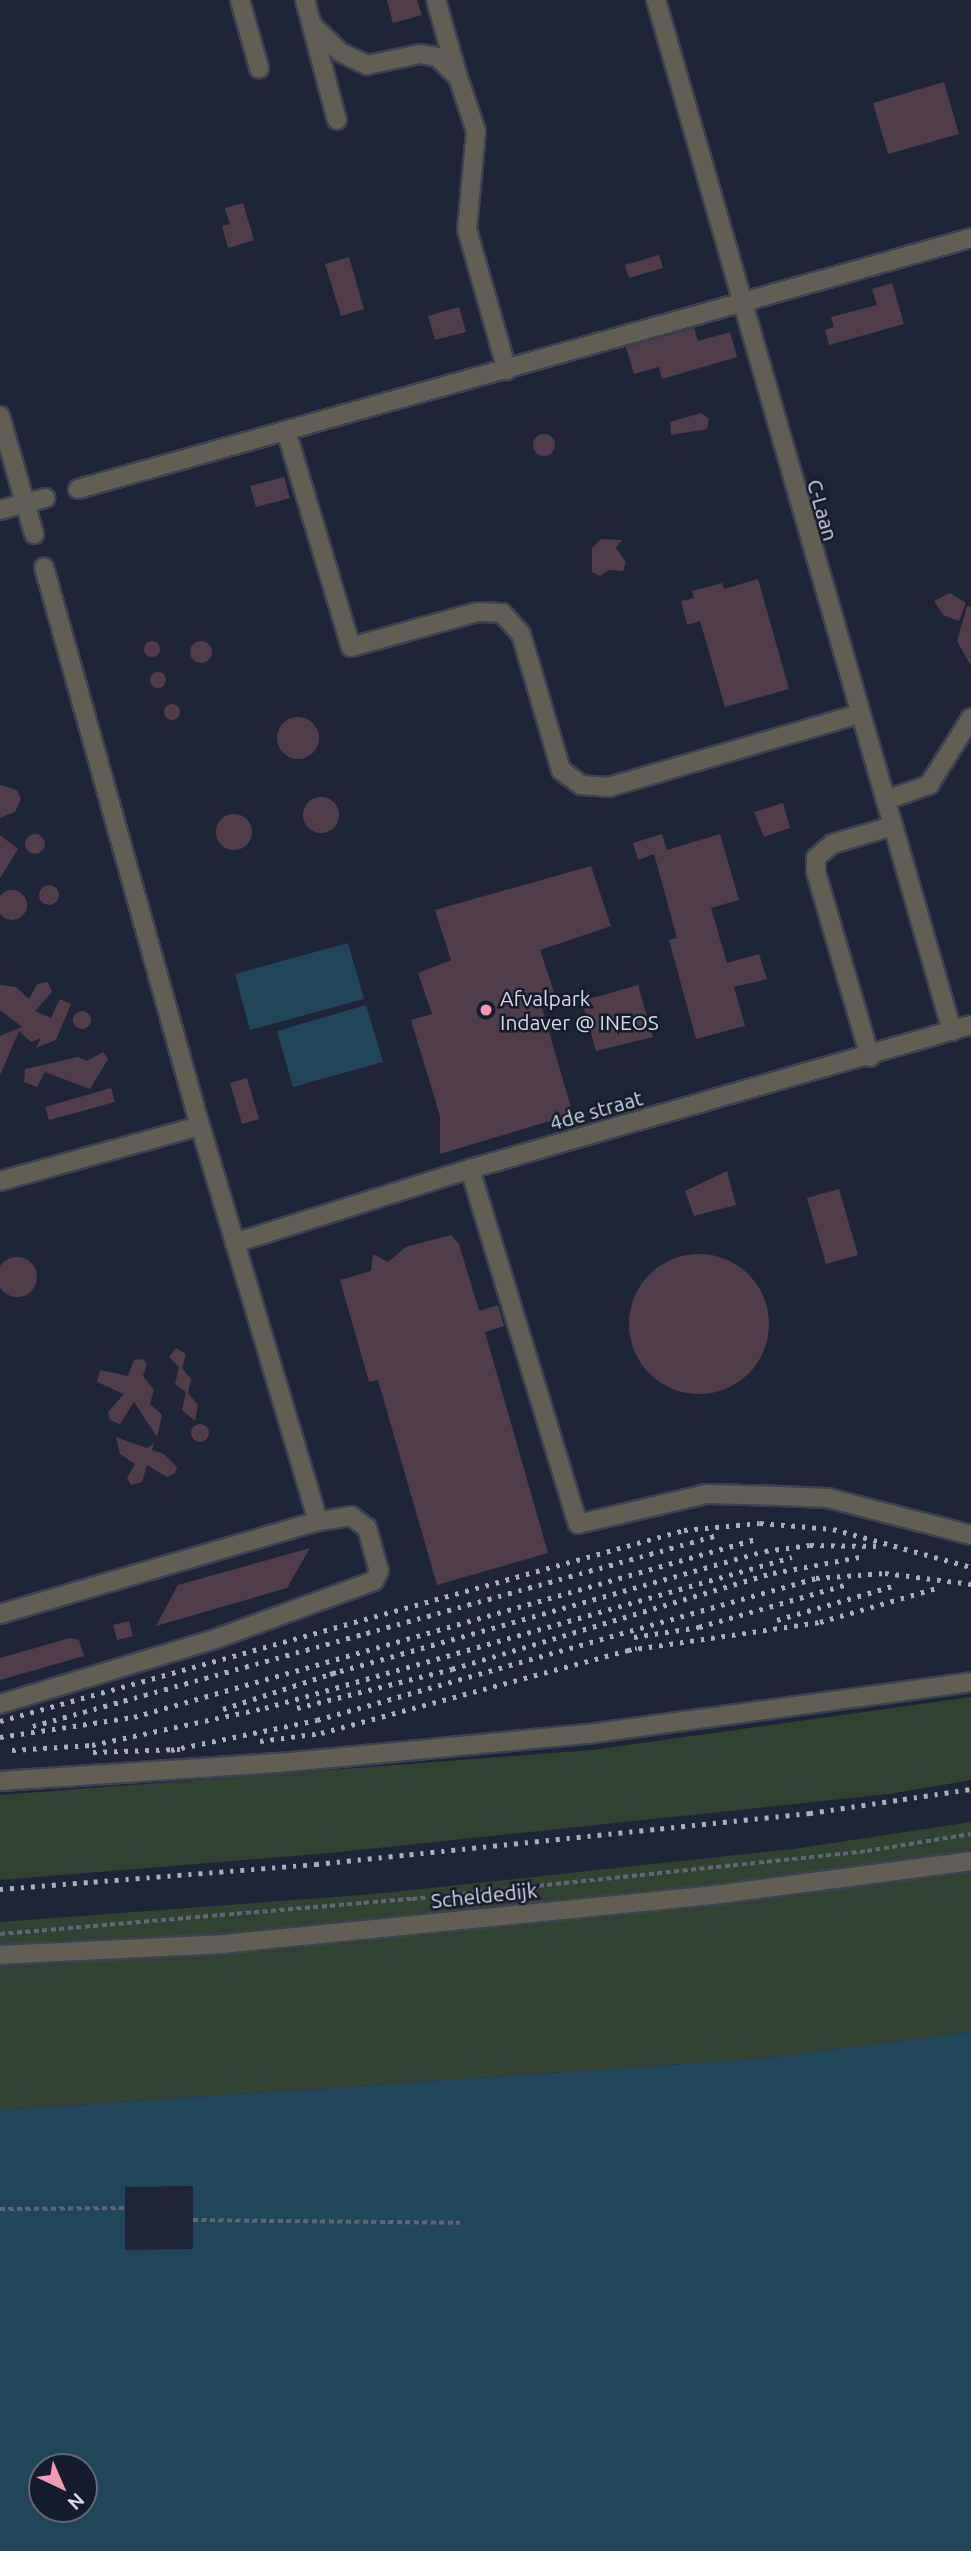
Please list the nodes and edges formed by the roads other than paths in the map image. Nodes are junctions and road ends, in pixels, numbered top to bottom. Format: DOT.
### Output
graph roads {
  1 [pos="240,0"];
  2 [pos="305,0"];
  3 [pos="436,0"];
  4 [pos="656,0"];
  5 [pos="313,26"];
  6 [pos="259,68"];
  7 [pos="458,77"];
  8 [pos="337,120"];
  9 [pos="971,238"];
  10 [pos="740,304"];
  11 [pos="507,370"];
  12 [pos="0,416"];
  13 [pos="287,434"];
  14 [pos="78,489"];
  15 [pos="45,498"];
  16 [pos="26,503"];
  17 [pos="0,510"];
  18 [pos="34,534"];
  19 [pos="44,567"];
  20 [pos="858,714"];
  21 [pos="971,718"];
  22 [pos="886,800"];
  23 [pos="893,826"];
  24 [pos="971,1025"];
  25 [pos="952,1031"];
  26 [pos="870,1057"];
  27 [pos="200,1126"];
  28 [pos="470,1168"];
  29 [pos="0,1181"];
  30 [pos="235,1243"];
  31 [pos="318,1521"];
  32 [pos="971,1535"];
  33 [pos="0,1614"];
  34 [pos="971,1682"];
  35 [pos="0,1704"];
  36 [pos="0,1781"];
  37 [pos="971,1861"];
  38 [pos="0,1955"];
  1 -- 6 [label="street"];
  2 -- 5 [label="street"];
  3 -- 7 [label="street"];
  4 -- 10 [label="street, C-Laan"];
  5 -- 7 [label="street"];
  5 -- 8 [label="street"];
  7 -- 11 [label="street"];
  9 -- 10 [label="street"];
  10 -- 11 [label="street"];
  10 -- 20 [label="street, C-Laan"];
  11 -- 13 [label="street"];
  12 -- 16 [label="street"];
  13 -- 14 [label="street"];
  13 -- 20 [label="street"];
  15 -- 16 [label="street"];
  16 -- 17 [label="street"];
  16 -- 18 [label="street"];
  19 -- 27 [label="street"];
  20 -- 22 [label="street, C-Laan"];
  21 -- 22 [label="street"];
  22 -- 23 [label="street, C-Laan"];
  23 -- 25 [label="street, C-Laan"];
  23 -- 26 [label="street"];
  24 -- 25 [label="street, 4de straat"];
  25 -- 26 [label="street, 4de straat"];
  26 -- 28 [label="street, 4de straat"];
  27 -- 29 [label="street"];
  27 -- 30 [label="street"];
  28 -- 30 [label="street, 4de straat"];
  28 -- 32 [label="street"];
  30 -- 31 [label="street"];
  31 -- 33 [label="street"];
  31 -- 35 [label="street"];
  34 -- 36 [label="street"];
  37 -- 38 [label="street, Scheldedijk"];
}
